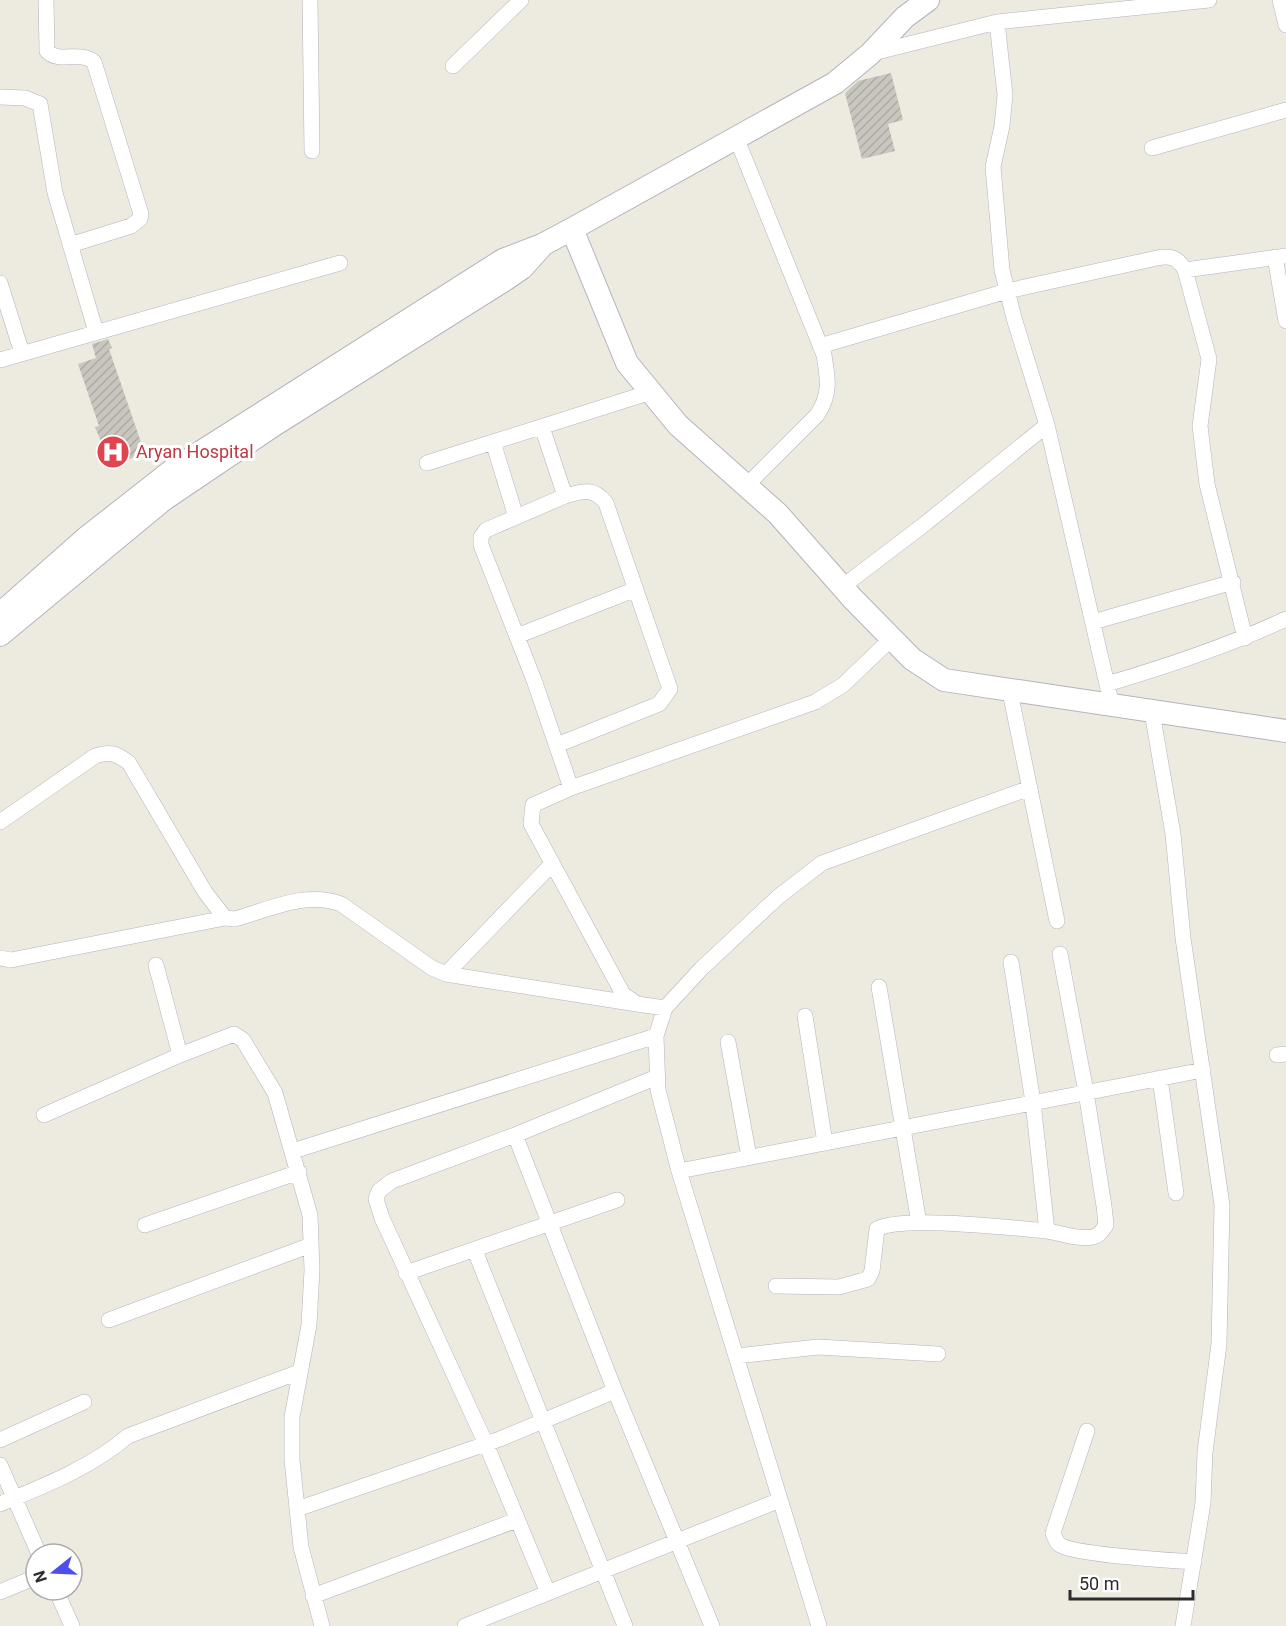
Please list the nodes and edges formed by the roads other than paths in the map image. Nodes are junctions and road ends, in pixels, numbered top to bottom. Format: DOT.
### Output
graph roads {
  1 [pos="46,0"];
  2 [pos="310,0"];
  3 [pos="521,0"];
  4 [pos="928,0"];
  5 [pos="1209,0"];
  6 [pos="1280,0"];
  7 [pos="909,9"];
  8 [pos="997,22"];
  9 [pos="1286,25"];
  10 [pos="870,54"];
  11 [pos="453,66"];
  12 [pos="0,97"];
  13 [pos="1286,110"];
  14 [pos="736,137"];
  15 [pos="1152,148"];
  16 [pos="312,151"];
  17 [pos="572,229"];
  18 [pos="70,245"];
  19 [pos="542,245"];
  20 [pos="1280,256"];
  21 [pos="340,263"];
  22 [pos="1185,270"];
  23 [pos="0,283"];
  24 [pos="1007,291"];
  25 [pos="1286,321"];
  26 [pos="96,332"];
  27 [pos="819,346"];
  28 [pos="22,353"];
  29 [pos="0,360"];
  30 [pos="651,392"];
  31 [pos="1047,425"];
  32 [pos="542,426"];
  33 [pos="493,442"];
  34 [pos="427,463"];
  35 [pos="746,486"];
  36 [pos="565,496"];
  37 [pos="516,517"];
  38 [pos="1233,582"];
  39 [pos="842,587"];
  40 [pos="636,589"];
  41 [pos="0,614"];
  42 [pos="1286,619"];
  43 [pos="1093,621"];
  44 [pos="0,635"];
  45 [pos="517,636"];
  46 [pos="892,638"];
  47 [pos="1245,638"];
  48 [pos="1107,684"];
  49 [pos="1010,692"];
  50 [pos="1112,706"];
  51 [pos="1152,712"];
  52 [pos="1286,731"];
  53 [pos="556,745"];
  54 [pos="571,788"];
  55 [pos="1030,788"];
  56 [pos="0,822"];
  57 [pos="552,864"];
  58 [pos="225,918"];
  59 [pos="1057,921"];
  60 [pos="1060,954"];
  61 [pos="0,958"];
  62 [pos="1011,963"];
  63 [pos="156,965"];
  64 [pos="446,974"];
  65 [pos="879,987"];
  66 [pos="637,1004"];
  67 [pos="665,1008"];
  68 [pos="805,1016"];
  69 [pos="656,1036"];
  70 [pos="728,1042"];
  71 [pos="180,1055"];
  72 [pos="1203,1070"];
  73 [pos="657,1077"];
  74 [pos="1160,1078"];
  75 [pos="1086,1092"];
  76 [pos="1033,1102"];
  77 [pos="44,1115"];
  78 [pos="904,1127"];
  79 [pos="515,1135"];
  80 [pos="825,1143"];
  81 [pos="292,1151"];
  82 [pos="749,1157"];
  83 [pos="679,1171"];
  84 [pos="299,1172"];
  85 [pos="1176,1193"];
  86 [pos="617,1200"];
  87 [pos="549,1222"];
  88 [pos="919,1222"];
  89 [pos="145,1225"];
  90 [pos="1047,1232"];
  91 [pos="311,1245"];
  92 [pos="475,1251"];
  93 [pos="406,1273"];
  94 [pos="776,1286"];
  95 [pos="109,1320"];
  96 [pos="938,1354"];
  97 [pos="736,1356"];
  98 [pos="299,1372"];
  99 [pos="615,1391"];
  100 [pos="84,1402"];
  101 [pos="543,1421"];
  102 [pos="1087,1431"];
  103 [pos="0,1440"];
  104 [pos="486,1444"];
  105 [pos="0,1465"];
  106 [pos="780,1500"];
  107 [pos="7,1501"];
  108 [pos="297,1509"];
  109 [pos="517,1520"];
  110 [pos="677,1540"];
  111 [pos="32,1542"];
  112 [pos="1194,1562"];
  113 [pos="602,1571"];
  114 [pos="24,1582"];
  115 [pos="0,1592"];
  116 [pos="548,1593"];
  117 [pos="313,1596"];
  118 [pos="61,1602"];
  119 [pos="504,1619"];
  120 [pos="72,1626"];
  121 [pos="322,1626"];
  122 [pos="465,1626"];
  123 [pos="625,1626"];
  124 [pos="712,1626"];
  125 [pos="819,1626"];
  126 [pos="1182,1626"];
  1 -- 18 [label="street"];
  2 -- 16 [label="street"];
  3 -- 11 [label="street"];
  4 -- 7 [label="street"];
  5 -- 8 [label="street"];
  6 -- 9 [label="street"];
  7 -- 10 [label="street"];
  8 -- 10 [label="street"];
  8 -- 24 [label="street"];
  10 -- 14 [label="street"];
  12 -- 18 [label="street"];
  13 -- 15 [label="street"];
  14 -- 17 [label="street"];
  14 -- 27 [label="street"];
  17 -- 19 [label="street"];
  17 -- 30 [label="street"];
  18 -- 26 [label="street"];
  19 -- 41 [label="street"];
  19 -- 44 [label="street"];
  20 -- 22 [label="street"];
  20 -- 25 [label="street"];
  21 -- 26 [label="street"];
  22 -- 24 [label="street"];
  22 -- 38 [label="street"];
  23 -- 28 [label="street"];
  24 -- 27 [label="street"];
  24 -- 31 [label="street"];
  26 -- 28 [label="street"];
  27 -- 35 [label="street"];
  28 -- 29 [label="street"];
  30 -- 32 [label="street"];
  30 -- 35 [label="street"];
  31 -- 39 [label="street"];
  31 -- 43 [label="street"];
  32 -- 33 [label="street"];
  32 -- 36 [label="street"];
  33 -- 34 [label="street"];
  33 -- 37 [label="street"];
  35 -- 39 [label="street"];
  36 -- 37 [label="street"];
  36 -- 40 [label="street"];
  37 -- 45 [label="street"];
  38 -- 43 [label="street"];
  38 -- 47 [label="street"];
  39 -- 46 [label="street"];
  40 -- 45 [label="street"];
  40 -- 53 [label="street"];
  42 -- 47 [label="street"];
  43 -- 48 [label="street"];
  45 -- 53 [label="street"];
  46 -- 49 [label="street"];
  46 -- 54 [label="street"];
  47 -- 48 [label="street"];
  48 -- 50 [label="street"];
  49 -- 50 [label="street"];
  49 -- 55 [label="street"];
  50 -- 51 [label="street"];
  51 -- 52 [label="street"];
  51 -- 72 [label="street"];
  53 -- 54 [label="street"];
  54 -- 57 [label="street"];
  55 -- 59 [label="street"];
  55 -- 67 [label="street"];
  56 -- 58 [label="street"];
  57 -- 64 [label="street"];
  57 -- 66 [label="street"];
  58 -- 61 [label="street"];
  58 -- 64 [label="street"];
  60 -- 75 [label="street"];
  62 -- 76 [label="street"];
  63 -- 71 [label="street"];
  64 -- 66 [label="street"];
  65 -- 78 [label="street"];
  66 -- 67 [label="street"];
  67 -- 69 [label="street"];
  68 -- 80 [label="street"];
  69 -- 73 [label="street"];
  69 -- 81 [label="street"];
  70 -- 82 [label="street"];
  71 -- 77 [label="street"];
  71 -- 81 [label="street"];
  72 -- 74 [label="street"];
  72 -- 112 [label="street"];
  73 -- 79 [label="street"];
  73 -- 83 [label="street"];
  74 -- 75 [label="street"];
  74 -- 85 [label="street"];
  75 -- 76 [label="street"];
  75 -- 90 [label="street"];
  76 -- 78 [label="street"];
  76 -- 90 [label="street"];
  78 -- 80 [label="street"];
  78 -- 88 [label="street"];
  79 -- 87 [label="street"];
  79 -- 93 [label="street"];
  80 -- 82 [label="street"];
  81 -- 84 [label="street"];
  82 -- 83 [label="street"];
  83 -- 97 [label="street"];
  84 -- 89 [label="street"];
  84 -- 91 [label="street"];
  86 -- 87 [label="street"];
  87 -- 92 [label="street"];
  87 -- 99 [label="street"];
  88 -- 90 [label="street"];
  88 -- 94 [label="street"];
  91 -- 95 [label="street"];
  91 -- 98 [label="street"];
  92 -- 93 [label="street"];
  92 -- 101 [label="street"];
  93 -- 104 [label="street"];
  96 -- 97 [label="street"];
  97 -- 106 [label="street"];
  98 -- 107 [label="street"];
  98 -- 108 [label="street"];
  99 -- 101 [label="street"];
  99 -- 110 [label="street"];
  100 -- 103 [label="street"];
  101 -- 104 [label="street"];
  101 -- 113 [label="street"];
  102 -- 112 [label="street"];
  104 -- 108 [label="street"];
  104 -- 109 [label="street"];
  105 -- 107 [label="street"];
  106 -- 110 [label="street"];
  106 -- 125 [label="street"];
  107 -- 111 [label="street"];
  108 -- 117 [label="street"];
  109 -- 116 [label="street"];
  109 -- 117 [label="street"];
  110 -- 113 [label="street"];
  110 -- 124 [label="street"];
  112 -- 126 [label="street"];
  113 -- 116 [label="street"];
  113 -- 123 [label="street"];
  114 -- 115 [label="street"];
  116 -- 119 [label="street"];
  117 -- 121 [label="street"];
  118 -- 120 [label="street"];
  119 -- 122 [label="street"];
}
